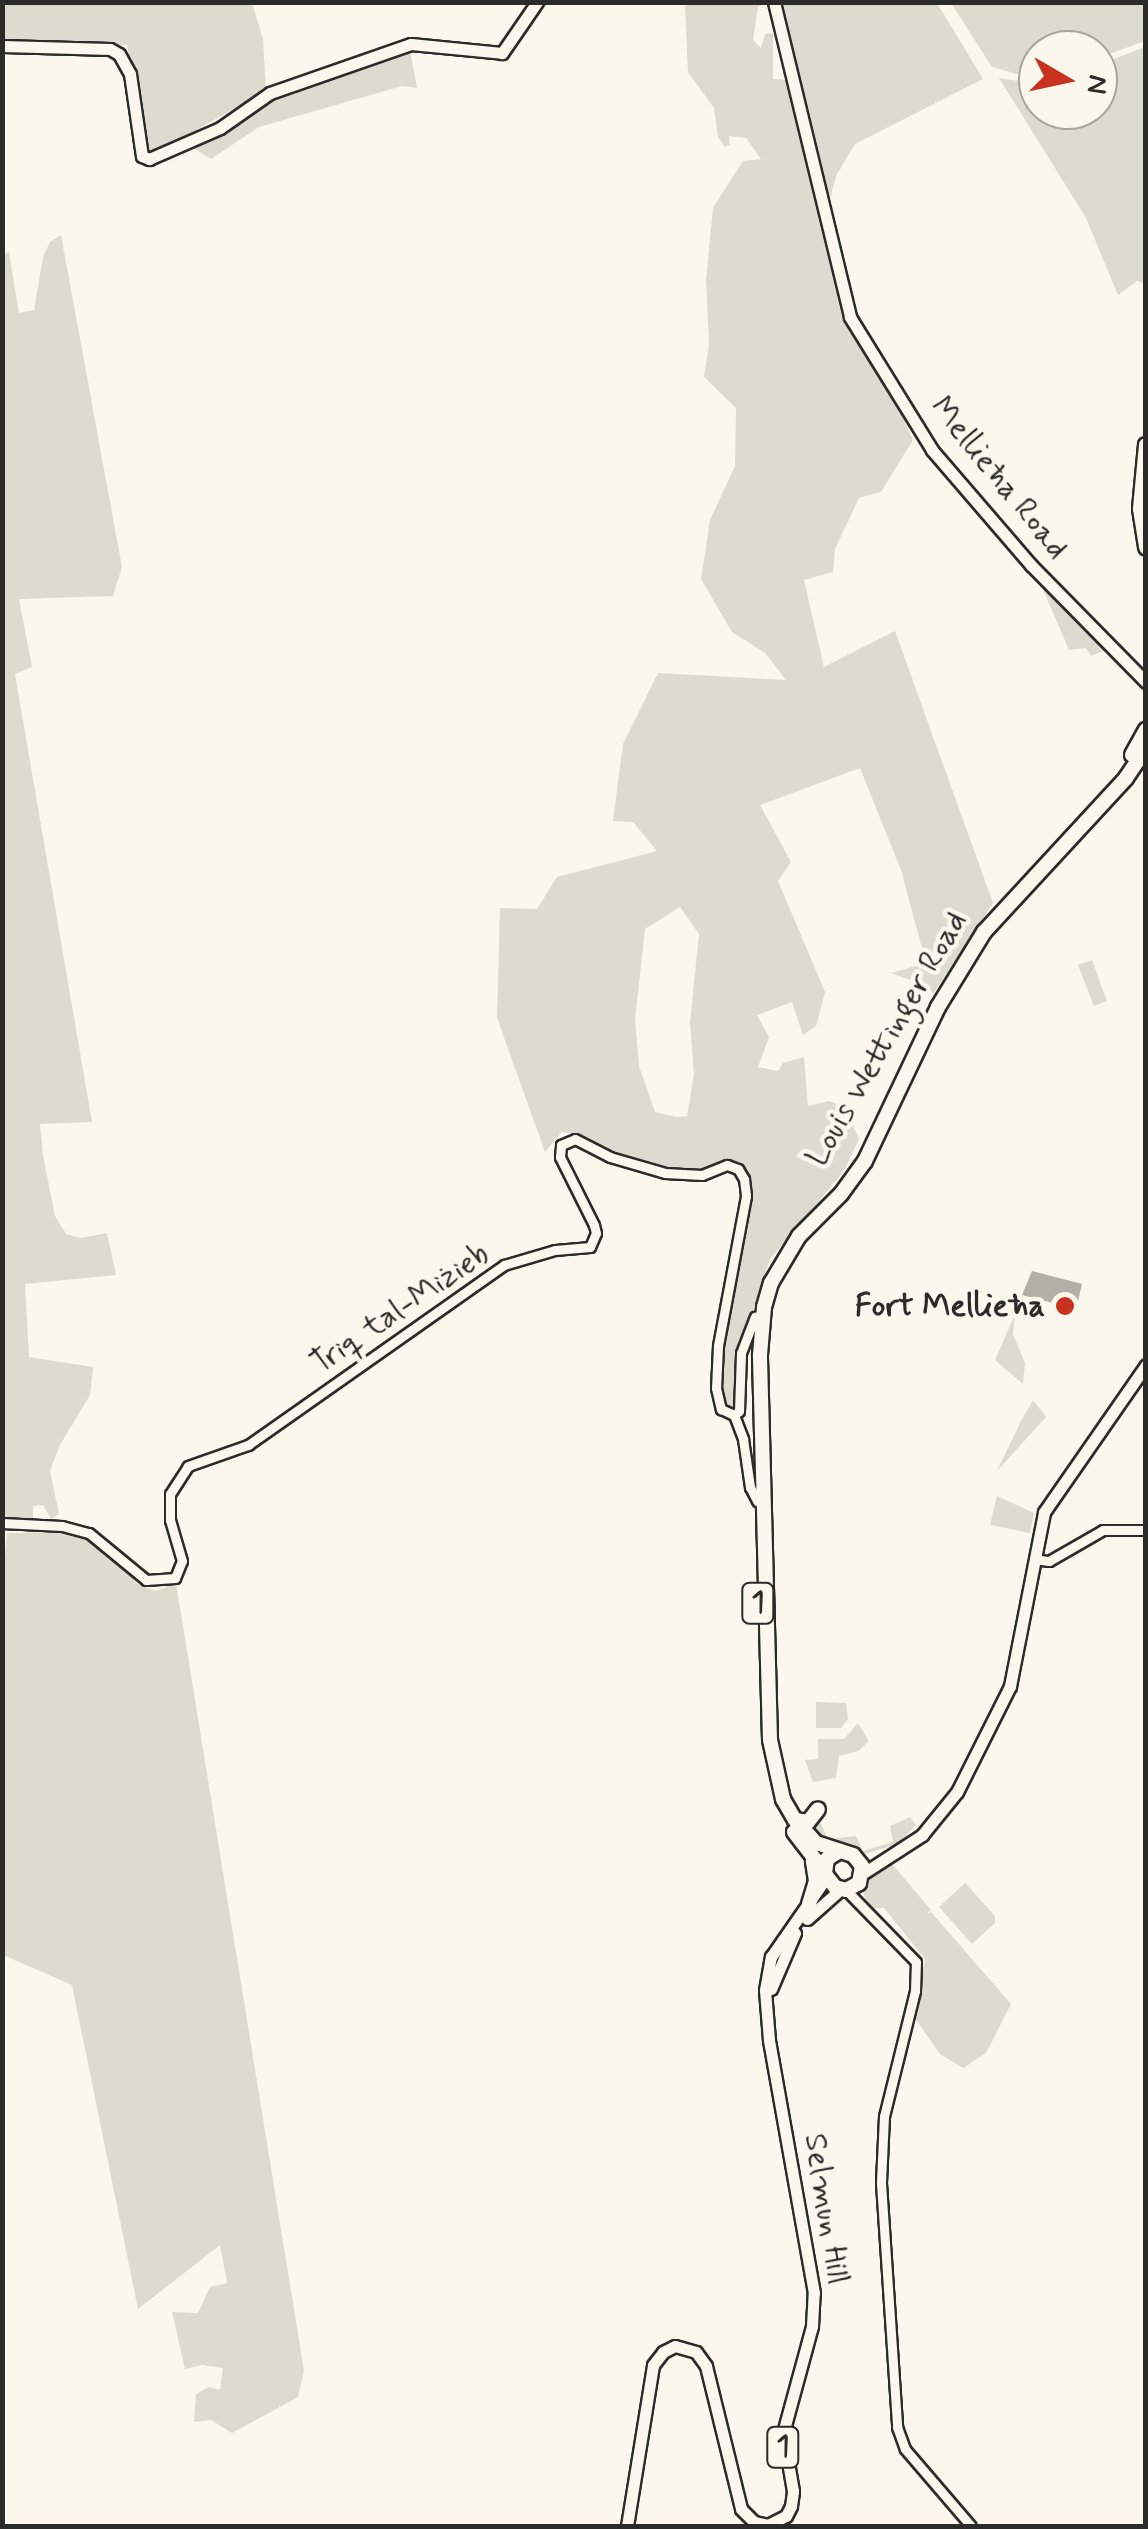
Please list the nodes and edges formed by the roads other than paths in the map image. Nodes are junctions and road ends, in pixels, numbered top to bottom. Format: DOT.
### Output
graph roads {
  1 [pos="537,2"];
  2 [pos="774,2"];
  3 [pos="2,46"];
  4 [pos="1146,444"];
  5 [pos="1146,548"];
  6 [pos="1144,682"];
  7 [pos="1146,730"];
  8 [pos="1146,748"];
  9 [pos="755,1317"];
  10 [pos="1146,1365"];
  11 [pos="734,1414"];
  12 [pos="757,1501"];
  13 [pos="2,1523"];
  14 [pos="1146,1530"];
  15 [pos="1034,1559"];
  16 [pos="818,1809"];
  17 [pos="796,1820"];
  18 [pos="927,1828"];
  19 [pos="846,1853"];
  20 [pos="812,1856"];
  21 [pos="825,1874"];
  22 [pos="852,1884"];
  23 [pos="810,1904"];
  24 [pos="767,2010"];
  25 [pos="628,2526"];
  26 [pos="972,2526"];
  1 -- 3 [label="main road"];
  2 -- 6 [label="main road, Mellieħa Road"];
  4 -- 5 [label="highway"];
  7 -- 9 [label="highway, Louis Wettinger Road / 1"];
  8 -- 17 [label="highway, Louis Wettinger Road / 1"];
  9 -- 11 [label="street, Triq tal-Miżieb"];
  9 -- 12 [label="highway, Louis Wettinger Road / 1"];
  10 -- 15 [label="main road"];
  11 -- 12 [label="street, Triq tal-Miżieb"];
  11 -- 13 [label="street, Triq tal-Miżieb"];
  12 -- 20 [label="highway, Louis Wettinger Road / 1"];
  14 -- 15 [label="street"];
  15 -- 18 [label="main road"];
  16 -- 17 [label="highway"];
  17 -- 19 [label="highway, Louis Wettinger Road / 1"];
  18 -- 19 [label="main road"];
  18 -- 22 [label="main road, Selmun Hill"];
  19 -- 21 [label="highway, 1"];
  19 -- 22 [label="highway, 1"];
  20 -- 21 [label="highway, Louis Wettinger Road / 1"];
  20 -- 23 [label="highway"];
  21 -- 22 [label="highway, 1"];
  21 -- 23 [label="main road, Selmun Hill / 1"];
  22 -- 24 [label="main road, Selmun Hill / 1"];
  22 -- 26 [label="street"];
  23 -- 24 [label="main road, Selmun Hill / 1"];
  24 -- 25 [label="main road, Selmun Hill / 1"];
}
